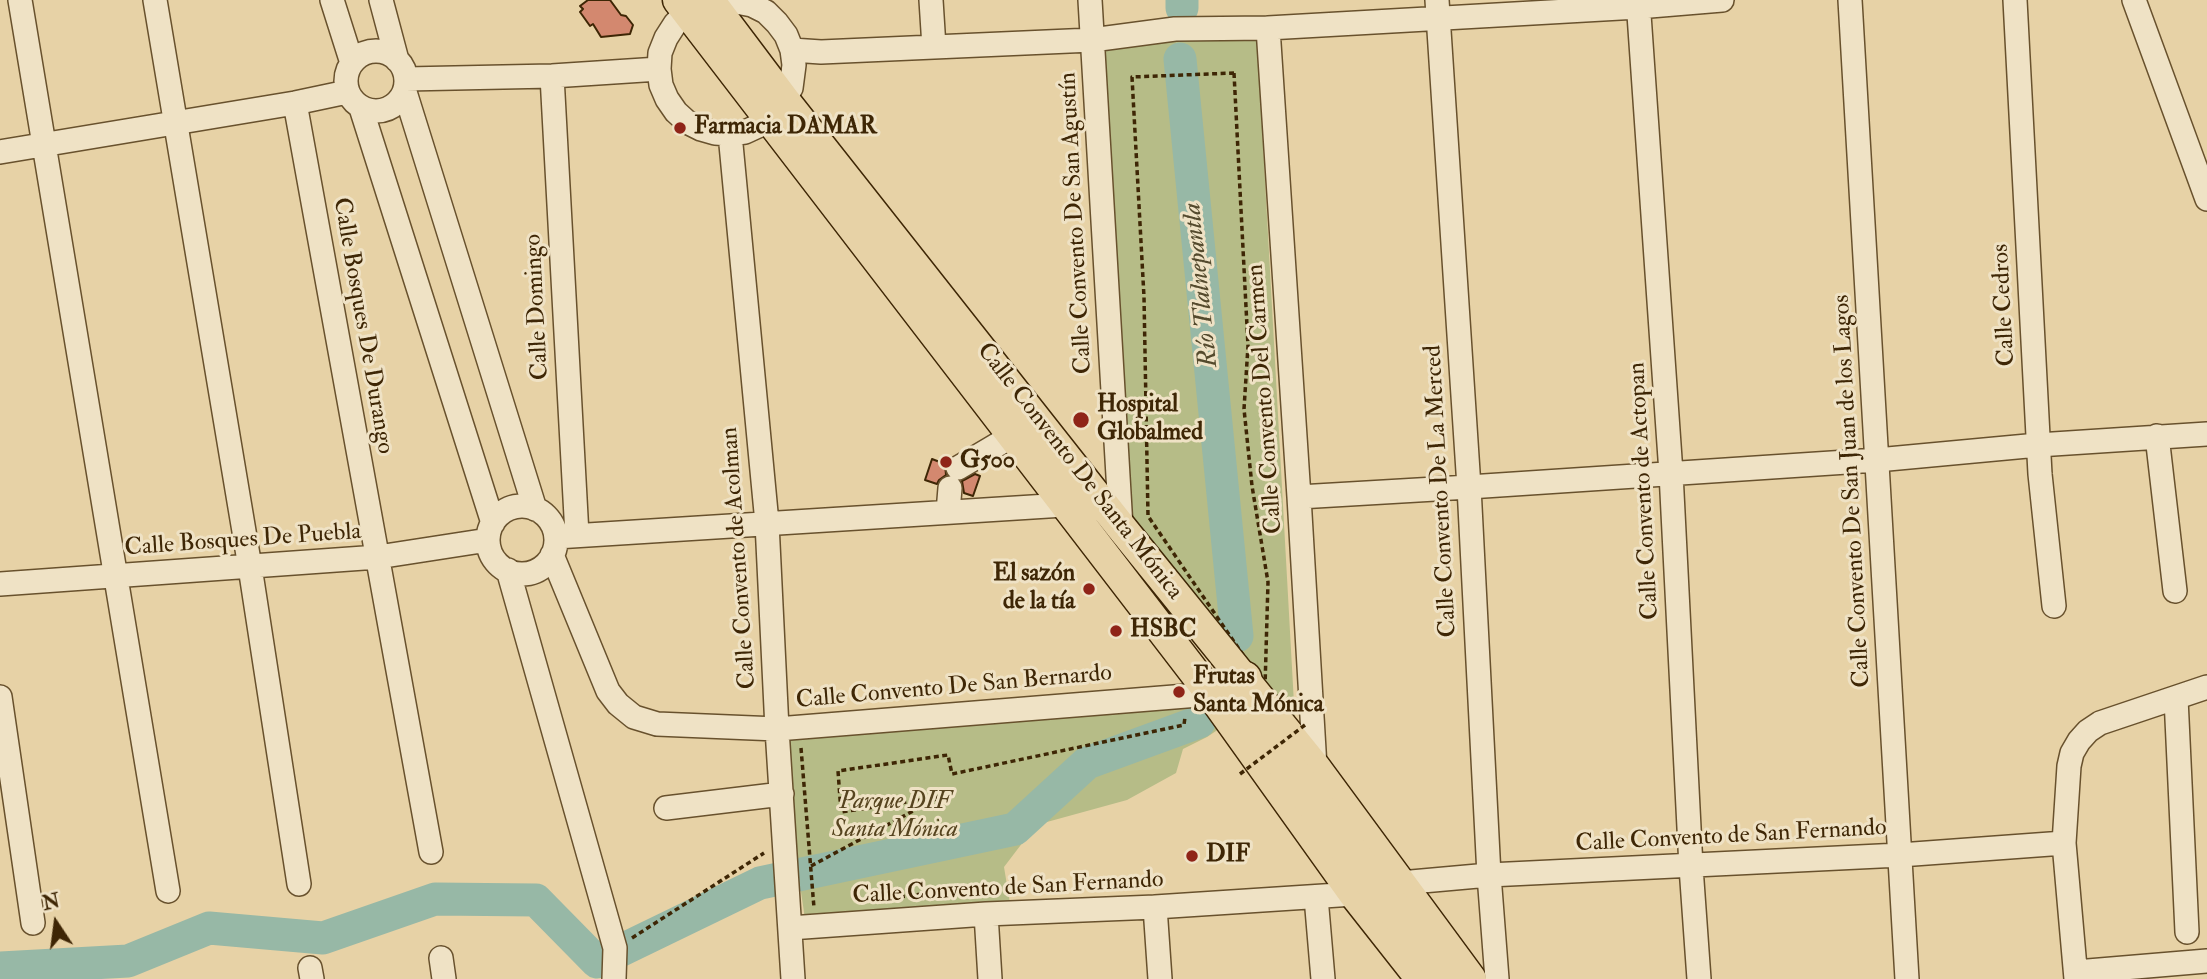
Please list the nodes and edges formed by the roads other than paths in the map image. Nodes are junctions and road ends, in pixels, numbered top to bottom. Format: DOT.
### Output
graph roads {
  1 [pos="20,0"];
  2 [pos="155,0"];
  3 [pos="332,0"];
  4 [pos="381,0"];
  5 [pos="931,0"];
  6 [pos="1090,0"];
  7 [pos="1722,0"];
  8 [pos="1850,0"];
  9 [pos="2015,0"];
  10 [pos="2134,0"];
  11 [pos="716,2"];
  12 [pos="1638,4"];
  13 [pos="1437,10"];
  14 [pos="1268,29"];
  15 [pos="1092,40"];
  16 [pos="934,47"];
  17 [pos="792,50"];
  18 [pos="352,63"];
  19 [pos="659,69"];
  20 [pos="552,76"];
  21 [pos="403,77"];
  22 [pos="354,100"];
  23 [pos="295,103"];
  24 [pos="777,109"];
  25 [pos="174,123"];
  26 [pos="730,134"];
  27 [pos="44,144"];
  28 [pos="0,152"];
  29 [pos="2207,199"];
  30 [pos="2207,434"];
  31 [pos="1012,436"];
  32 [pos="2157,436"];
  33 [pos="2038,444"];
  34 [pos="1877,460"];
  35 [pos="1671,473"];
  36 [pos="1469,487"];
  37 [pos="1299,497"];
  38 [pos="1064,505"];
  39 [pos="535,509"];
  40 [pos="948,512"];
  41 [pos="767,523"];
  42 [pos="1121,527"];
  43 [pos="490,532"];
  44 [pos="562,542"];
  45 [pos="378,557"];
  46 [pos="250,567"];
  47 [pos="508,570"];
  48 [pos="117,576"];
  49 [pos="0,584"];
  50 [pos="2175,591"];
  51 [pos="2054,606"];
  52 [pos="1244,679"];
  53 [pos="2207,687"];
  54 [pos="0,697"];
  55 [pos="2176,698"];
  56 [pos="1198,705"];
  57 [pos="1250,716"];
  58 [pos="777,729"];
  59 [pos="1315,767"];
  60 [pos="782,794"];
  61 [pos="666,808"];
  62 [pos="2064,843"];
  63 [pos="431,852"];
  64 [pos="1900,856"];
  65 [pos="1691,867"];
  66 [pos="1489,875"];
  67 [pos="299,884"];
  68 [pos="1376,886"];
  69 [pos="168,891"];
  70 [pos="1316,897"];
  71 [pos="1156,907"];
  72 [pos="986,915"];
  73 [pos="33,923"];
  74 [pos="790,928"];
  75 [pos="2187,932"];
  76 [pos="2207,961"];
  77 [pos="2076,975"];
  78 [pos="615,977"];
  79 [pos="793,979"];
  80 [pos="990,979"];
  81 [pos="1160,979"];
  82 [pos="1323,979"];
  83 [pos="1421,979"];
  84 [pos="1451,979"];
  85 [pos="1471,979"];
  86 [pos="1497,979"];
  87 [pos="1699,979"];
  88 [pos="1907,979"];
  1 -- 27 [label="street"];
  2 -- 25 [label="street"];
  3 -- 18 [label="street"];
  4 -- 21 [label="street"];
  5 -- 16 [label="street"];
  6 -- 15 [label="street, Calle Convento De San Agustín"];
  7 -- 12 [label="street"];
  8 -- 34 [label="street, Calle Convento De San Juan de los Lagos"];
  9 -- 33 [label="street, Calle Cedros"];
  10 -- 29 [label="street"];
  11 -- 17 [label="street"];
  11 -- 19 [label="street"];
  11 -- 24 [label="main road, Calle Convento De Santa Mónica"];
  12 -- 13 [label="street"];
  12 -- 35 [label="street, Calle Convento de Actopan"];
  13 -- 14 [label="street"];
  13 -- 36 [label="street, Calle Convento De La Merced"];
  14 -- 15 [label="street"];
  14 -- 37 [label="street, Calle Convento Del Carmen"];
  15 -- 16 [label="street"];
  15 -- 42 [label="street, Calle Convento De San Agustín"];
  16 -- 17 [label="street"];
  17 -- 24 [label="street"];
  18 -- 21 [label="street"];
  18 -- 22 [label="street"];
  19 -- 20 [label="street"];
  19 -- 26 [label="street"];
  20 -- 21 [label="street"];
  20 -- 44 [label="street, Calle Domingo"];
  21 -- 22 [label="street"];
  21 -- 39 [label="street"];
  22 -- 23 [label="street"];
  22 -- 43 [label="street"];
  23 -- 25 [label="street"];
  23 -- 45 [label="street, Calle Bosques De Durango"];
  24 -- 26 [label="street"];
  24 -- 31 [label="main road, Calle Convento De Santa Mónica"];
  24 -- 42 [label="main road, Calle Convento De Santa Mónica"];
  25 -- 27 [label="street"];
  25 -- 46 [label="street"];
  26 -- 41 [label="street, Calle Convento de Acolman"];
  27 -- 28 [label="street"];
  27 -- 48 [label="street"];
  30 -- 32 [label="street"];
  31 -- 38 [label="main road, Calle Convento De Santa Mónica"];
  31 -- 40 [label="street"];
  32 -- 33 [label="street"];
  32 -- 50 [label="street"];
  33 -- 34 [label="street"];
  33 -- 51 [label="street, Calle Cedros"];
  34 -- 35 [label="street"];
  34 -- 64 [label="street, Calle Convento De San Juan de los Lagos"];
  35 -- 36 [label="street"];
  35 -- 65 [label="street, Calle Convento de Actopan"];
  36 -- 37 [label="street"];
  36 -- 66 [label="street, Calle Convento De La Merced"];
  37 -- 59 [label="street, Calle Convento Del Carmen"];
  38 -- 40 [label="street"];
  38 -- 56 [label="main road, Calle Convento De Santa Mónica"];
  39 -- 43 [label="street"];
  39 -- 44 [label="street"];
  40 -- 41 [label="street"];
  41 -- 44 [label="street"];
  41 -- 58 [label="street, Calle Convento de Acolman"];
  42 -- 52 [label="main road, Calle Convento De Santa Mónica"];
  43 -- 45 [label="street, Calle Bosques De Puebla"];
  43 -- 47 [label="street"];
  44 -- 47 [label="street"];
  44 -- 58 [label="street, Calle Convento De San Bernardo"];
  45 -- 46 [label="street, Calle Bosques De Puebla"];
  45 -- 63 [label="street, Calle Bosques De Durango"];
  46 -- 48 [label="street, Calle Bosques De Puebla"];
  46 -- 67 [label="street"];
  47 -- 78 [label="street"];
  48 -- 49 [label="street, Calle Bosques De Puebla"];
  48 -- 69 [label="street"];
  52 -- 57 [label="highway"];
  52 -- 59 [label="main road, Calle Convento De Santa Mónica"];
  53 -- 55 [label="street"];
  54 -- 73 [label="street"];
  55 -- 62 [label="street"];
  55 -- 75 [label="street"];
  56 -- 57 [label="highway"];
  56 -- 58 [label="street, Calle Convento De San Bernardo"];
  56 -- 68 [label="main road, Calle Convento De Santa Mónica"];
  57 -- 68 [label="highway"];
  58 -- 60 [label="street, Calle Convento de Acolman"];
  59 -- 68 [label="main road, Calle Convento De Santa Mónica"];
  60 -- 61 [label="street"];
  60 -- 74 [label="street, Calle Convento de Acolman"];
  62 -- 64 [label="street, Calle Convento de San Fernando"];
  62 -- 77 [label="street"];
  64 -- 65 [label="street, Calle Convento de San Fernando"];
  64 -- 88 [label="street, Calle Convento De San Juan de los Lagos"];
  65 -- 66 [label="street, Calle Convento de San Fernando"];
  65 -- 87 [label="street, Calle Convento de Actopan"];
  66 -- 68 [label="street, Calle Convento de San Fernando"];
  66 -- 86 [label="street, Calle Convento De La Merced"];
  68 -- 70 [label="street, Calle Convento de San Fernando"];
  68 -- 83 [label="main road, Calle Convento De Santa Mónica"];
  68 -- 84 [label="highway"];
  68 -- 85 [label="main road, Calle Convento De Santa Mónica"];
  70 -- 71 [label="street, Calle Convento de San Fernando"];
  70 -- 82 [label="street"];
  71 -- 72 [label="street, Calle Convento de San Fernando"];
  71 -- 81 [label="street"];
  72 -- 74 [label="street, Calle Convento de San Fernando"];
  72 -- 80 [label="street"];
  74 -- 79 [label="street, Calle Convento de Acolman"];
  76 -- 77 [label="street"];
}
